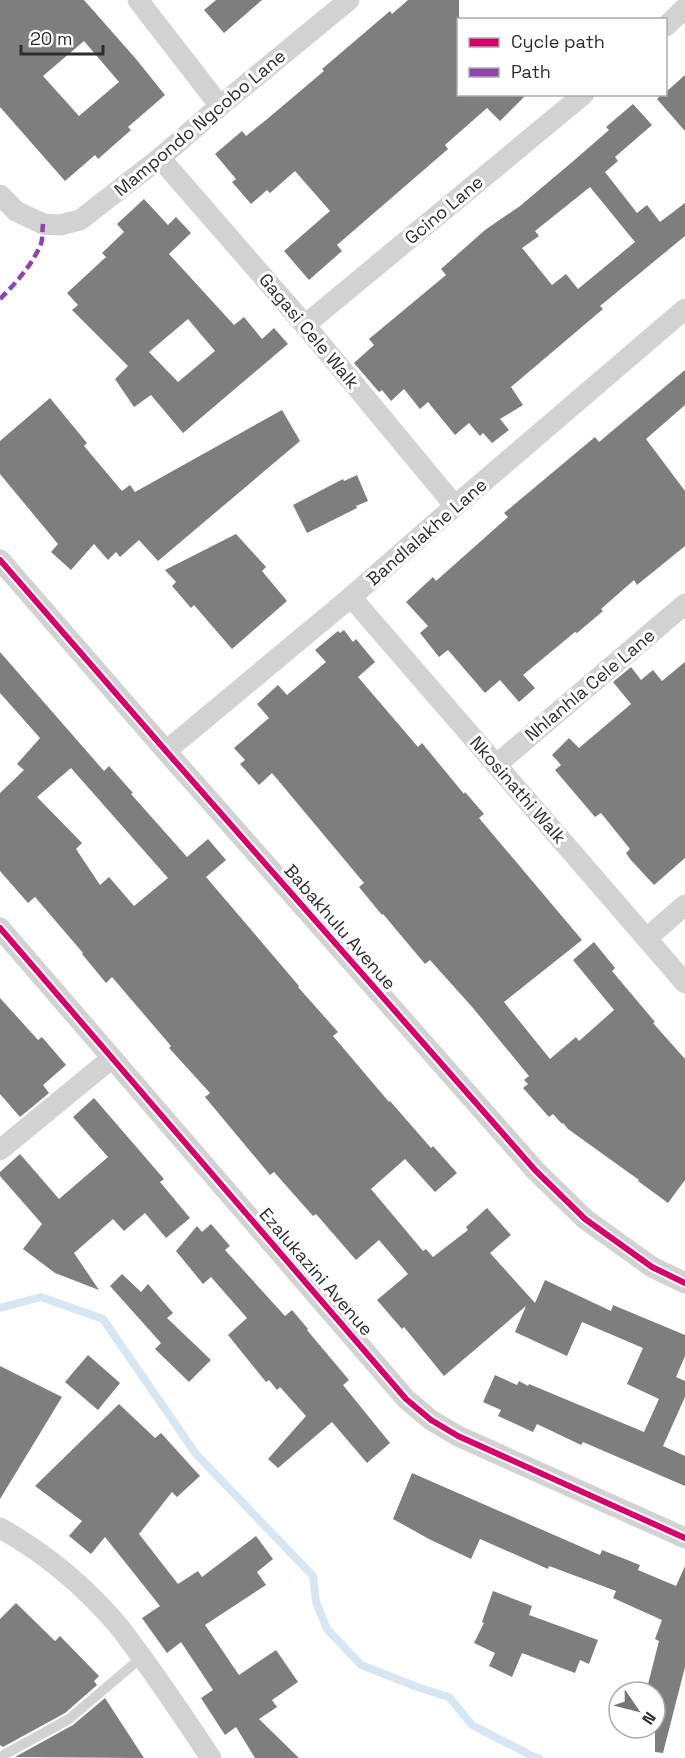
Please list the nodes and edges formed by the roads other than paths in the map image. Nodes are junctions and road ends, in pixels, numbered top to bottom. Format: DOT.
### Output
graph roads {
  1 [pos="138,0"];
  2 [pos="349,0"];
  3 [pos="685,8"];
  4 [pos="667,25"];
  5 [pos="582,96"];
  6 [pos="220,106"];
  7 [pos="160,158"];
  8 [pos="0,195"];
  9 [pos="685,309"];
  10 [pos="305,325"];
  11 [pos="456,506"];
  12 [pos="0,560"];
  13 [pos="351,597"];
  14 [pos="685,604"];
  15 [pos="166,751"];
  16 [pos="496,765"];
  17 [pos="685,906"];
  18 [pos="0,927"];
  19 [pos="647,938"];
  20 [pos="685,983"];
  21 [pos="112,1058"];
  22 [pos="0,1150"];
  23 [pos="685,1283"];
  24 [pos="0,1528"];
  25 [pos="685,1538"];
  26 [pos="142,1657"];
  27 [pos="0,1757"];
  28 [pos="211,1758"];
  1 -- 6 [label="street"];
  2 -- 6 [label="street, Mampondo Ngcobo Lane"];
  3 -- 4 [label="street"];
  5 -- 10 [label="street, Gcino Lane"];
  6 -- 7 [label="street, Mampondo Ngcobo Lane"];
  7 -- 8 [label="street, Mampondo Ngcobo Lane"];
  7 -- 10 [label="street, Gagasi Cele Walk"];
  9 -- 11 [label="street, Bandlalakhe Lane"];
  10 -- 11 [label="street, Gagasi Cele Walk"];
  11 -- 13 [label="street, Bandlalakhe Lane"];
  12 -- 15 [label="street, Babakhulu Avenue"];
  13 -- 15 [label="street, Bandlalakhe Lane"];
  13 -- 16 [label="street, Nkosinathi Walk"];
  14 -- 16 [label="street, Nhlanhla Cele Lane"];
  15 -- 23 [label="street, Babakhulu Avenue"];
  16 -- 19 [label="street, Nkosinathi Walk"];
  17 -- 19 [label="street"];
  18 -- 21 [label="street, Ezalukazini Avenue"];
  19 -- 20 [label="street, Nkosinathi Walk"];
  21 -- 22 [label="street"];
  21 -- 25 [label="street, Ezalukazini Avenue"];
  24 -- 26 [label="street"];
  26 -- 27 [label="lane"];
  26 -- 28 [label="street"];
}
